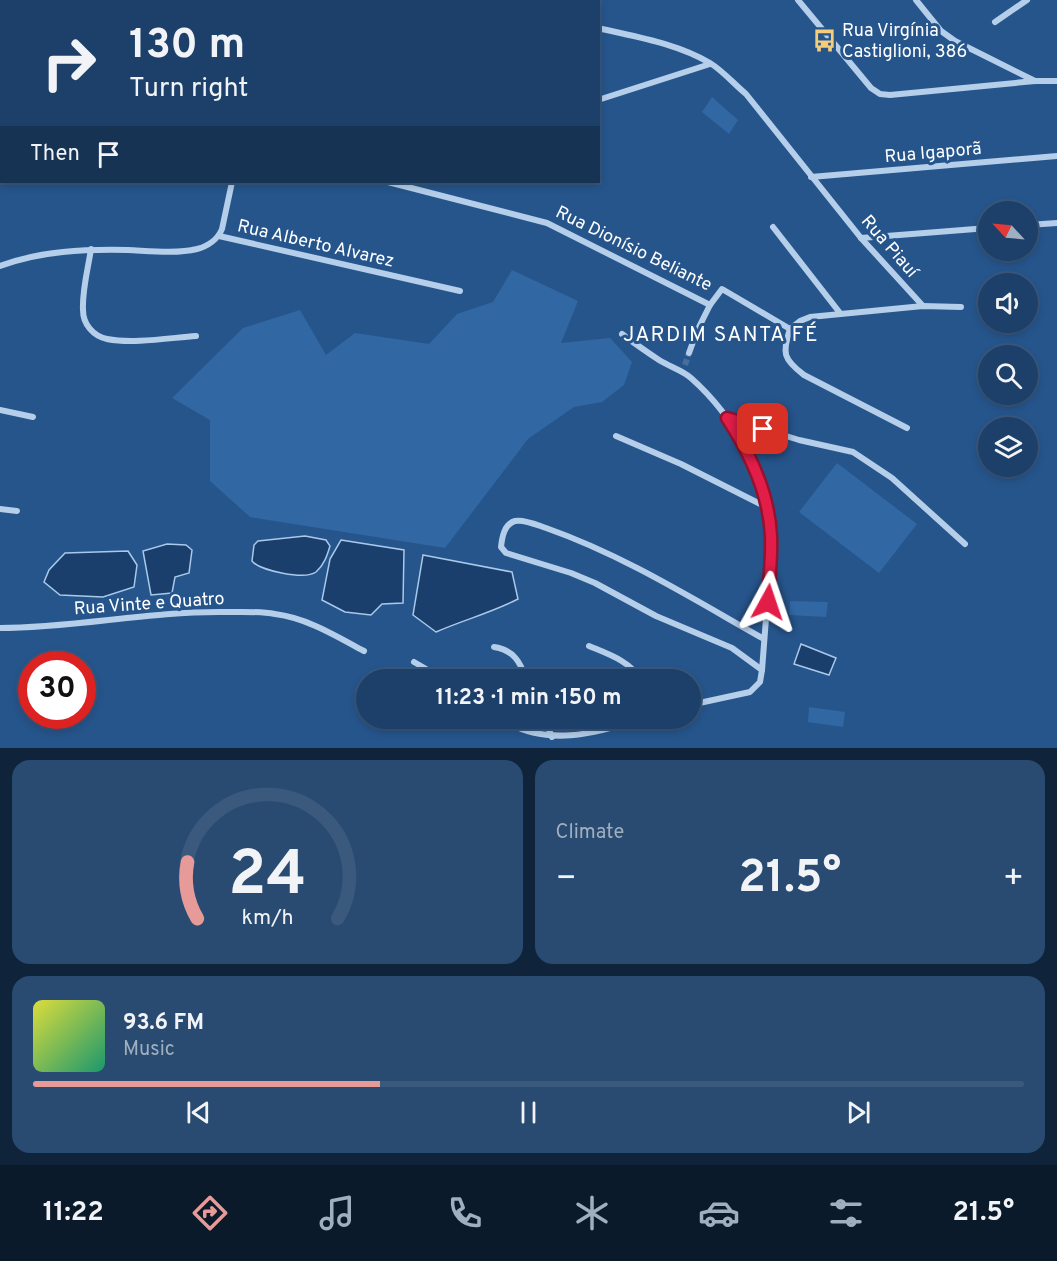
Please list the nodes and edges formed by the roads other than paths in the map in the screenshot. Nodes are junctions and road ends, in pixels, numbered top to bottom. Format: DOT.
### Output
graph roads {
  1 [pos="798,0"];
  2 [pos="916,0"];
  3 [pos="1027,0"];
  4 [pos="995,22"];
  5 [pos="600,28"];
  6 [pos="711,64"];
  7 [pos="1035,81"];
  8 [pos="1057,81"];
  9 [pos="600,99"];
  10 [pos="1057,156"];
  11 [pos="811,177"];
  12 [pos="232,183"];
  13 [pos="393,183"];
  14 [pos="412,183"];
  15 [pos="408,186"];
  16 [pos="1057,223"];
  17 [pos="1038,224"];
  18 [pos="773,227"];
  19 [pos="978,229"];
  20 [pos="219,236"];
  21 [pos="861,238"];
  22 [pos="92,249"];
  23 [pos="0,266"];
  24 [pos="460,291"];
  25 [pos="710,305"];
  26 [pos="923,306"];
  27 [pos="961,307"];
  28 [pos="840,313"];
  29 [pos="790,328"];
  30 [pos="622,334"];
  31 [pos="196,336"];
  32 [pos="688,353"];
  33 [pos="0,410"];
  34 [pos="33,417"];
  35 [pos="727,418"];
  36 [pos="907,428"];
  37 [pos="616,436"];
  38 [pos="768,508"];
  39 [pos="0,509"];
  40 [pos="17,511"];
  41 [pos="965,544"];
  42 [pos="0,628"];
  43 [pos="764,639"];
  44 [pos="589,646"];
  45 [pos="494,647"];
  46 [pos="364,651"];
  47 [pos="414,662"];
  48 [pos="426,669"];
  49 [pos="522,669"];
  50 [pos="634,669"];
  51 [pos="762,670"];
  52 [pos="701,703"];
  53 [pos="520,729"];
  54 [pos="549,729"];
  55 [pos="609,729"];
  56 [pos="552,737"];
  1 -- 7 [label="street"];
  2 -- 7 [label="street"];
  3 -- 4 [label="street"];
  5 -- 6 [label="street, Rua Piauí"];
  6 -- 9 [label="street"];
  6 -- 11 [label="street, Rua Piauí"];
  7 -- 8 [label="street"];
  10 -- 11 [label="street, Rua Igaporã"];
  11 -- 21 [label="street, Rua Piauí"];
  12 -- 20 [label="street, Rua Alberto Alvarez"];
  13 -- 15 [label="street, Rua Dionísio Beliante"];
  14 -- 15 [label="street"];
  15 -- 25 [label="street, Rua Dionísio Beliante"];
  16 -- 17 [label="street"];
  18 -- 28 [label="street"];
  19 -- 21 [label="street"];
  20 -- 22 [label="street"];
  20 -- 24 [label="street, Rua Alberto Alvarez"];
  21 -- 26 [label="street, Rua Piauí"];
  22 -- 23 [label="street"];
  22 -- 31 [label="street"];
  25 -- 29 [label="street, Rua Dionísio Beliante"];
  25 -- 32 [label="street"];
  26 -- 27 [label="street"];
  26 -- 28 [label="street"];
  28 -- 29 [label="street"];
  29 -- 36 [label="street"];
  30 -- 35 [label="street"];
  33 -- 34 [label="street"];
  35 -- 38 [label="street"];
  35 -- 41 [label="street"];
  37 -- 38 [label="street"];
  38 -- 43 [label="street"];
  39 -- 40 [label="street"];
  42 -- 46 [label="street, Rua Vinte e Quatro"];
  43 -- 51 [label="street"];
  43 -- 51 [label="street"];
  44 -- 50 [label="street"];
  45 -- 49 [label="street"];
  47 -- 48 [label="street"];
  51 -- 52 [label="street"];
  53 -- 56 [label="street"];
  54 -- 56 [label="street"];
  55 -- 56 [label="street"];
}
